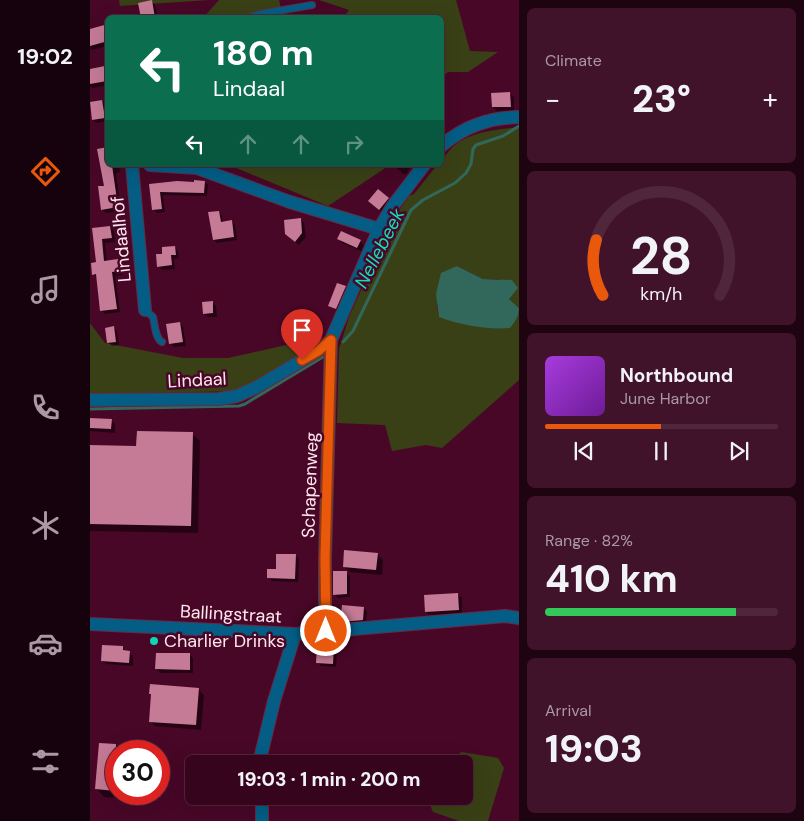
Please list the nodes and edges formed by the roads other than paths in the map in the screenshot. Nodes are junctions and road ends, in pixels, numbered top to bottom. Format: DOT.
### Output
graph roads {
  1 [pos="312,5"];
  2 [pos="257,15"];
  3 [pos="519,117"];
  4 [pos="444,144"];
  5 [pos="132,167"];
  6 [pos="181,167"];
  7 [pos="422,167"];
  8 [pos="379,229"];
  9 [pos="145,310"];
  10 [pos="331,340"];
  11 [pos="162,342"];
  12 [pos="90,400"];
  13 [pos="519,618"];
  14 [pos="90,624"];
  15 [pos="326,631"];
  16 [pos="295,634"];
  17 [pos="262,755"];
  18 [pos="262,805"];
  19 [pos="262,821"];
  1 -- 2 [label="lane"];
  3 -- 4 [label="street"];
  5 -- 9 [label="street, Lindaalhof"];
  6 -- 8 [label="street"];
  7 -- 8 [label="street, Lindaal"];
  8 -- 10 [label="street, Lindaal"];
  9 -- 11 [label="lane"];
  10 -- 12 [label="street, Lindaal"];
  10 -- 15 [label="street, Schapenweg"];
  13 -- 15 [label="street, Ballingstraat"];
  14 -- 16 [label="street, Ballingstraat"];
  15 -- 16 [label="street, Ballingstraat"];
  16 -- 17 [label="street"];
  18 -- 19 [label="street"];
}
